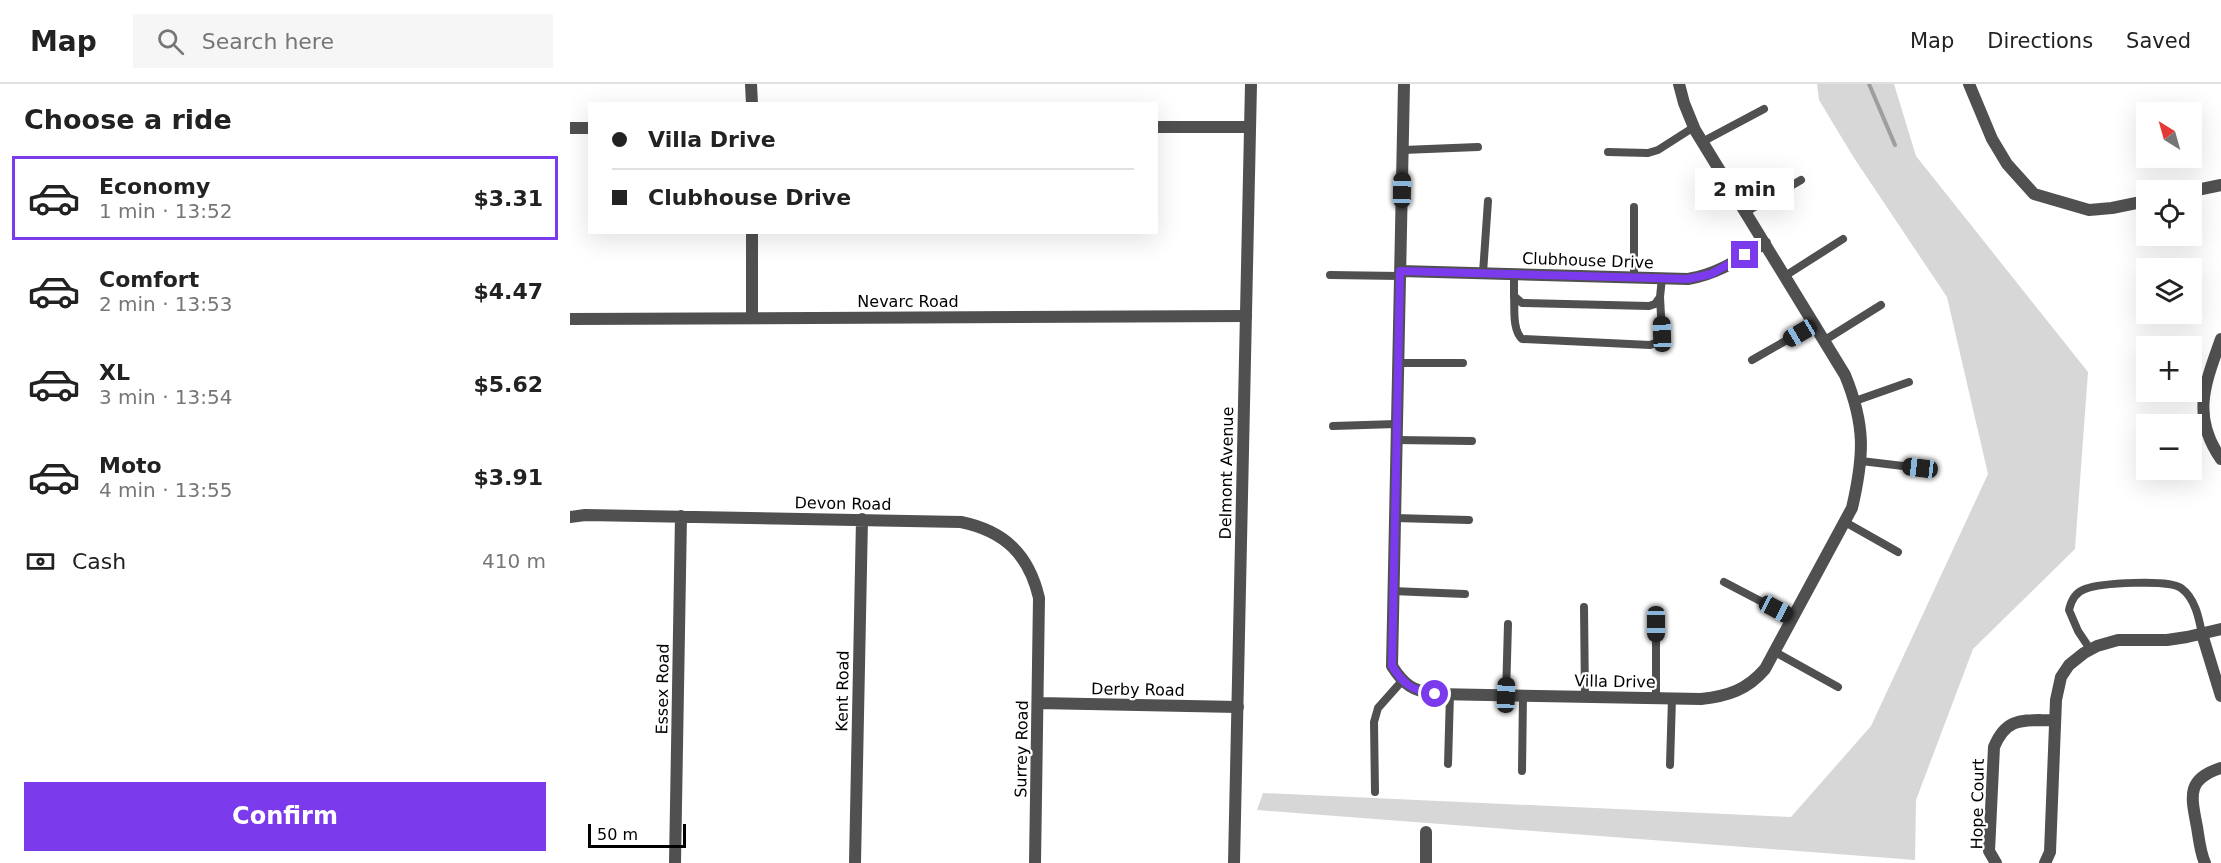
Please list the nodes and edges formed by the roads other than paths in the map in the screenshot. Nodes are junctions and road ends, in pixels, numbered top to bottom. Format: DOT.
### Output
graph roads {
  1 [pos="751,84"];
  2 [pos="1251,84"];
  3 [pos="1404,84"];
  4 [pos="1679,84"];
  5 [pos="1969,84"];
  6 [pos="752,102"];
  7 [pos="1764,109"];
  8 [pos="1158,127"];
  9 [pos="1250,127"];
  10 [pos="1694,127"];
  11 [pos="570,128"];
  12 [pos="588,128"];
  13 [pos="1702,142"];
  14 [pos="1478,147"];
  15 [pos="1403,150"];
  16 [pos="1608,152"];
  17 [pos="1801,180"];
  18 [pos="2221,185"];
  19 [pos="2202,189"];
  20 [pos="1488,201"];
  21 [pos="2136,203"];
  22 [pos="1634,207"];
  23 [pos="1746,212"];
  24 [pos="752,234"];
  25 [pos="1843,239"];
  26 [pos="1765,243"];
  27 [pos="1400,273"];
  28 [pos="1483,273"];
  29 [pos="1514,274"];
  30 [pos="1330,275"];
  31 [pos="1785,276"];
  32 [pos="1634,278"];
  33 [pos="1662,279"];
  34 [pos="1514,296"];
  35 [pos="1660,297"];
  36 [pos="1881,305"];
  37 [pos="1246,316"];
  38 [pos="752,318"];
  39 [pos="570,319"];
  40 [pos="1815,324"];
  41 [pos="2221,339"];
  42 [pos="1825,340"];
  43 [pos="1752,360"];
  44 [pos="1398,363"];
  45 [pos="1463,363"];
  46 [pos="1909,382"];
  47 [pos="1855,401"];
  48 [pos="1396,424"];
  49 [pos="1333,426"];
  50 [pos="1396,440"];
  51 [pos="1472,441"];
  52 [pos="2221,459"];
  53 [pos="1861,461"];
  54 [pos="1920,468"];
  55 [pos="681,516"];
  56 [pos="570,517"];
  57 [pos="1394,518"];
  58 [pos="862,519"];
  59 [pos="1469,520"];
  60 [pos="1845,522"];
  61 [pos="1898,552"];
  62 [pos="1724,582"];
  63 [pos="1392,591"];
  64 [pos="1465,594"];
  65 [pos="1584,607"];
  66 [pos="1793,618"];
  67 [pos="1508,624"];
  68 [pos="1656,624"];
  69 [pos="2221,629"];
  70 [pos="2202,634"];
  71 [pos="1040,636"];
  72 [pos="2090,649"];
  73 [pos="1775,652"];
  74 [pos="1402,681"];
  75 [pos="1838,687"];
  76 [pos="1450,694"];
  77 [pos="1506,695"];
  78 [pos="1523,695"];
  79 [pos="2221,696"];
  80 [pos="1585,697"];
  81 [pos="1656,698"];
  82 [pos="1672,698"];
  83 [pos="1038,703"];
  84 [pos="1238,707"];
  85 [pos="2055,720"];
  86 [pos="1448,764"];
  87 [pos="1670,765"];
  88 [pos="2221,768"];
  89 [pos="1522,771"];
  90 [pos="1376,792"];
  91 [pos="1426,832"];
  92 [pos="675,863"];
  93 [pos="855,863"];
  94 [pos="1035,863"];
  95 [pos="1234,863"];
  96 [pos="1426,863"];
  97 [pos="1996,863"];
  98 [pos="2045,863"];
  99 [pos="2205,863"];
  1 -- 6 [label="street"];
  2 -- 9 [label="street, Delmont Avenue"];
  3 -- 15 [label="street"];
  4 -- 10 [label="street, Villa Drive"];
  5 -- 21 [label="street"];
  7 -- 13 [label="lane"];
  8 -- 9 [label="street"];
  9 -- 37 [label="street, Delmont Avenue"];
  10 -- 13 [label="street, Villa Drive"];
  10 -- 16 [label="lane"];
  11 -- 12 [label="street"];
  13 -- 23 [label="street, Villa Drive"];
  14 -- 15 [label="lane"];
  15 -- 27 [label="street"];
  17 -- 23 [label="lane"];
  18 -- 19 [label="street"];
  20 -- 28 [label="lane"];
  22 -- 32 [label="lane"];
  23 -- 26 [label="street, Villa Drive"];
  24 -- 38 [label="street"];
  25 -- 31 [label="lane"];
  26 -- 31 [label="street, Villa Drive"];
  26 -- 33 [label="street, Clubhouse Drive"];
  27 -- 28 [label="street, Clubhouse Drive"];
  27 -- 30 [label="lane"];
  27 -- 44 [label="street"];
  28 -- 29 [label="street, Clubhouse Drive"];
  29 -- 32 [label="street, Clubhouse Drive"];
  29 -- 34 [label="lane"];
  31 -- 40 [label="street, Villa Drive"];
  32 -- 33 [label="street, Clubhouse Drive"];
  33 -- 35 [label="lane"];
  34 -- 35 [label="lane"];
  34 -- 35 [label="lane"];
  36 -- 42 [label="lane"];
  37 -- 38 [label="street, Nevarc Road"];
  37 -- 84 [label="street, Delmont Avenue"];
  38 -- 39 [label="street, Nevarc Road"];
  40 -- 42 [label="street, Villa Drive"];
  40 -- 43 [label="lane"];
  41 -- 52 [label="street"];
  42 -- 47 [label="street, Villa Drive"];
  44 -- 45 [label="lane"];
  44 -- 48 [label="street"];
  46 -- 47 [label="lane"];
  47 -- 53 [label="street, Villa Drive"];
  48 -- 49 [label="lane"];
  48 -- 50 [label="street"];
  50 -- 51 [label="lane"];
  50 -- 57 [label="street"];
  53 -- 54 [label="lane"];
  53 -- 60 [label="street, Villa Drive"];
  55 -- 56 [label="street, Devon Road"];
  55 -- 58 [label="street, Devon Road"];
  55 -- 92 [label="street, Essex Road"];
  57 -- 59 [label="lane"];
  57 -- 63 [label="street"];
  58 -- 71 [label="street, Devon Road"];
  58 -- 93 [label="street, Kent Road"];
  60 -- 61 [label="lane"];
  60 -- 66 [label="street, Villa Drive"];
  62 -- 66 [label="lane"];
  63 -- 64 [label="lane"];
  63 -- 74 [label="street"];
  65 -- 80 [label="lane"];
  66 -- 73 [label="street, Villa Drive"];
  67 -- 77 [label="lane"];
  68 -- 81 [label="lane"];
  69 -- 70 [label="street"];
  70 -- 72 [label="street"];
  70 -- 72 [label="lane"];
  70 -- 79 [label="street"];
  71 -- 83 [label="street, Surrey Road"];
  72 -- 85 [label="street"];
  73 -- 75 [label="lane"];
  73 -- 82 [label="street, Villa Drive"];
  74 -- 76 [label="street, Villa Drive"];
  74 -- 90 [label="lane"];
  76 -- 77 [label="street, Villa Drive"];
  76 -- 86 [label="lane"];
  77 -- 78 [label="street, Villa Drive"];
  78 -- 80 [label="street, Villa Drive"];
  78 -- 89 [label="lane"];
  80 -- 81 [label="street, Villa Drive"];
  81 -- 82 [label="street, Villa Drive"];
  82 -- 87 [label="lane"];
  83 -- 84 [label="street, Derby Road"];
  83 -- 94 [label="street, Surrey Road"];
  84 -- 95 [label="street, Delmont Avenue"];
  85 -- 97 [label="street, Hope Court"];
  85 -- 98 [label="street"];
  88 -- 99 [label="street"];
  91 -- 96 [label="street"];
}
